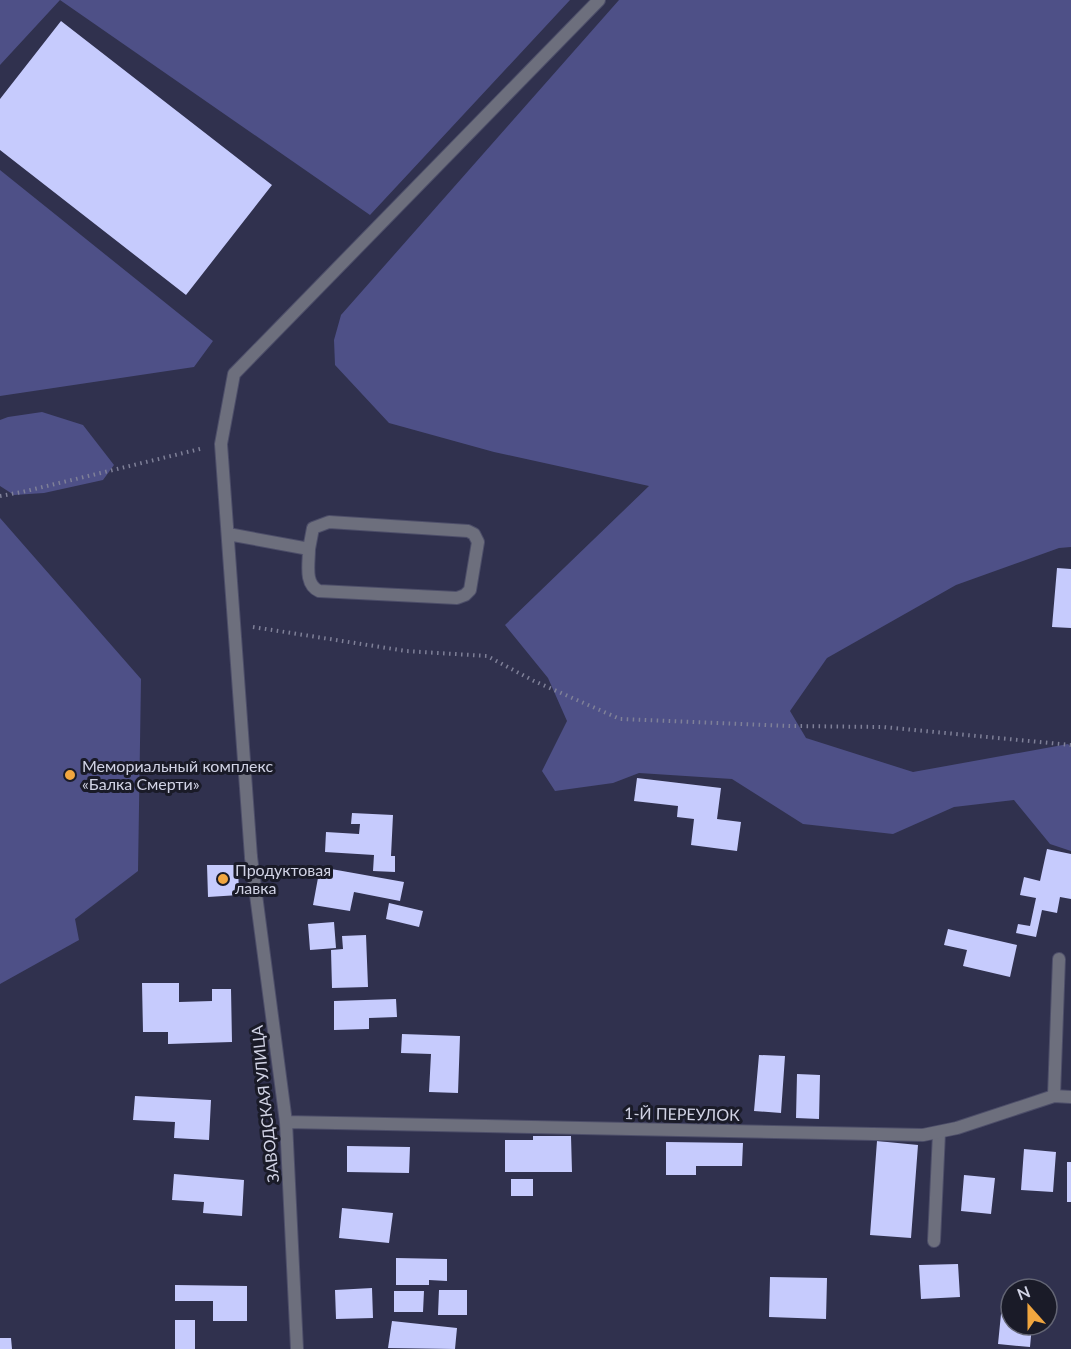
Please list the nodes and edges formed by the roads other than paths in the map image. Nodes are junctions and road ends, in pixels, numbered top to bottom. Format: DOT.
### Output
graph roads {
  1 [pos="600,0"];
  2 [pos="228,534"];
  3 [pos="309,549"];
  4 [pos="1059,959"];
  5 [pos="1054,1096"];
  6 [pos="1071,1097"];
  7 [pos="286,1122"];
  8 [pos="939,1133"];
  9 [pos="934,1241"];
  10 [pos="297,1349"];
  1 -- 2 [label="street, ЗАВОДСКАЯ УЛИЦА"];
  2 -- 3 [label="street"];
  2 -- 7 [label="street, ЗАВОДСКАЯ УЛИЦА"];
  3 -- 3 [label="street"];
  4 -- 5 [label="street"];
  5 -- 6 [label="street, 1-Й ПЕРЕУЛОК"];
  5 -- 8 [label="street, 1-Й ПЕРЕУЛОК"];
  7 -- 8 [label="street, 1-Й ПЕРЕУЛОК"];
  7 -- 10 [label="street, ЗАВОДСКАЯ УЛИЦА"];
  8 -- 9 [label="street"];
}
